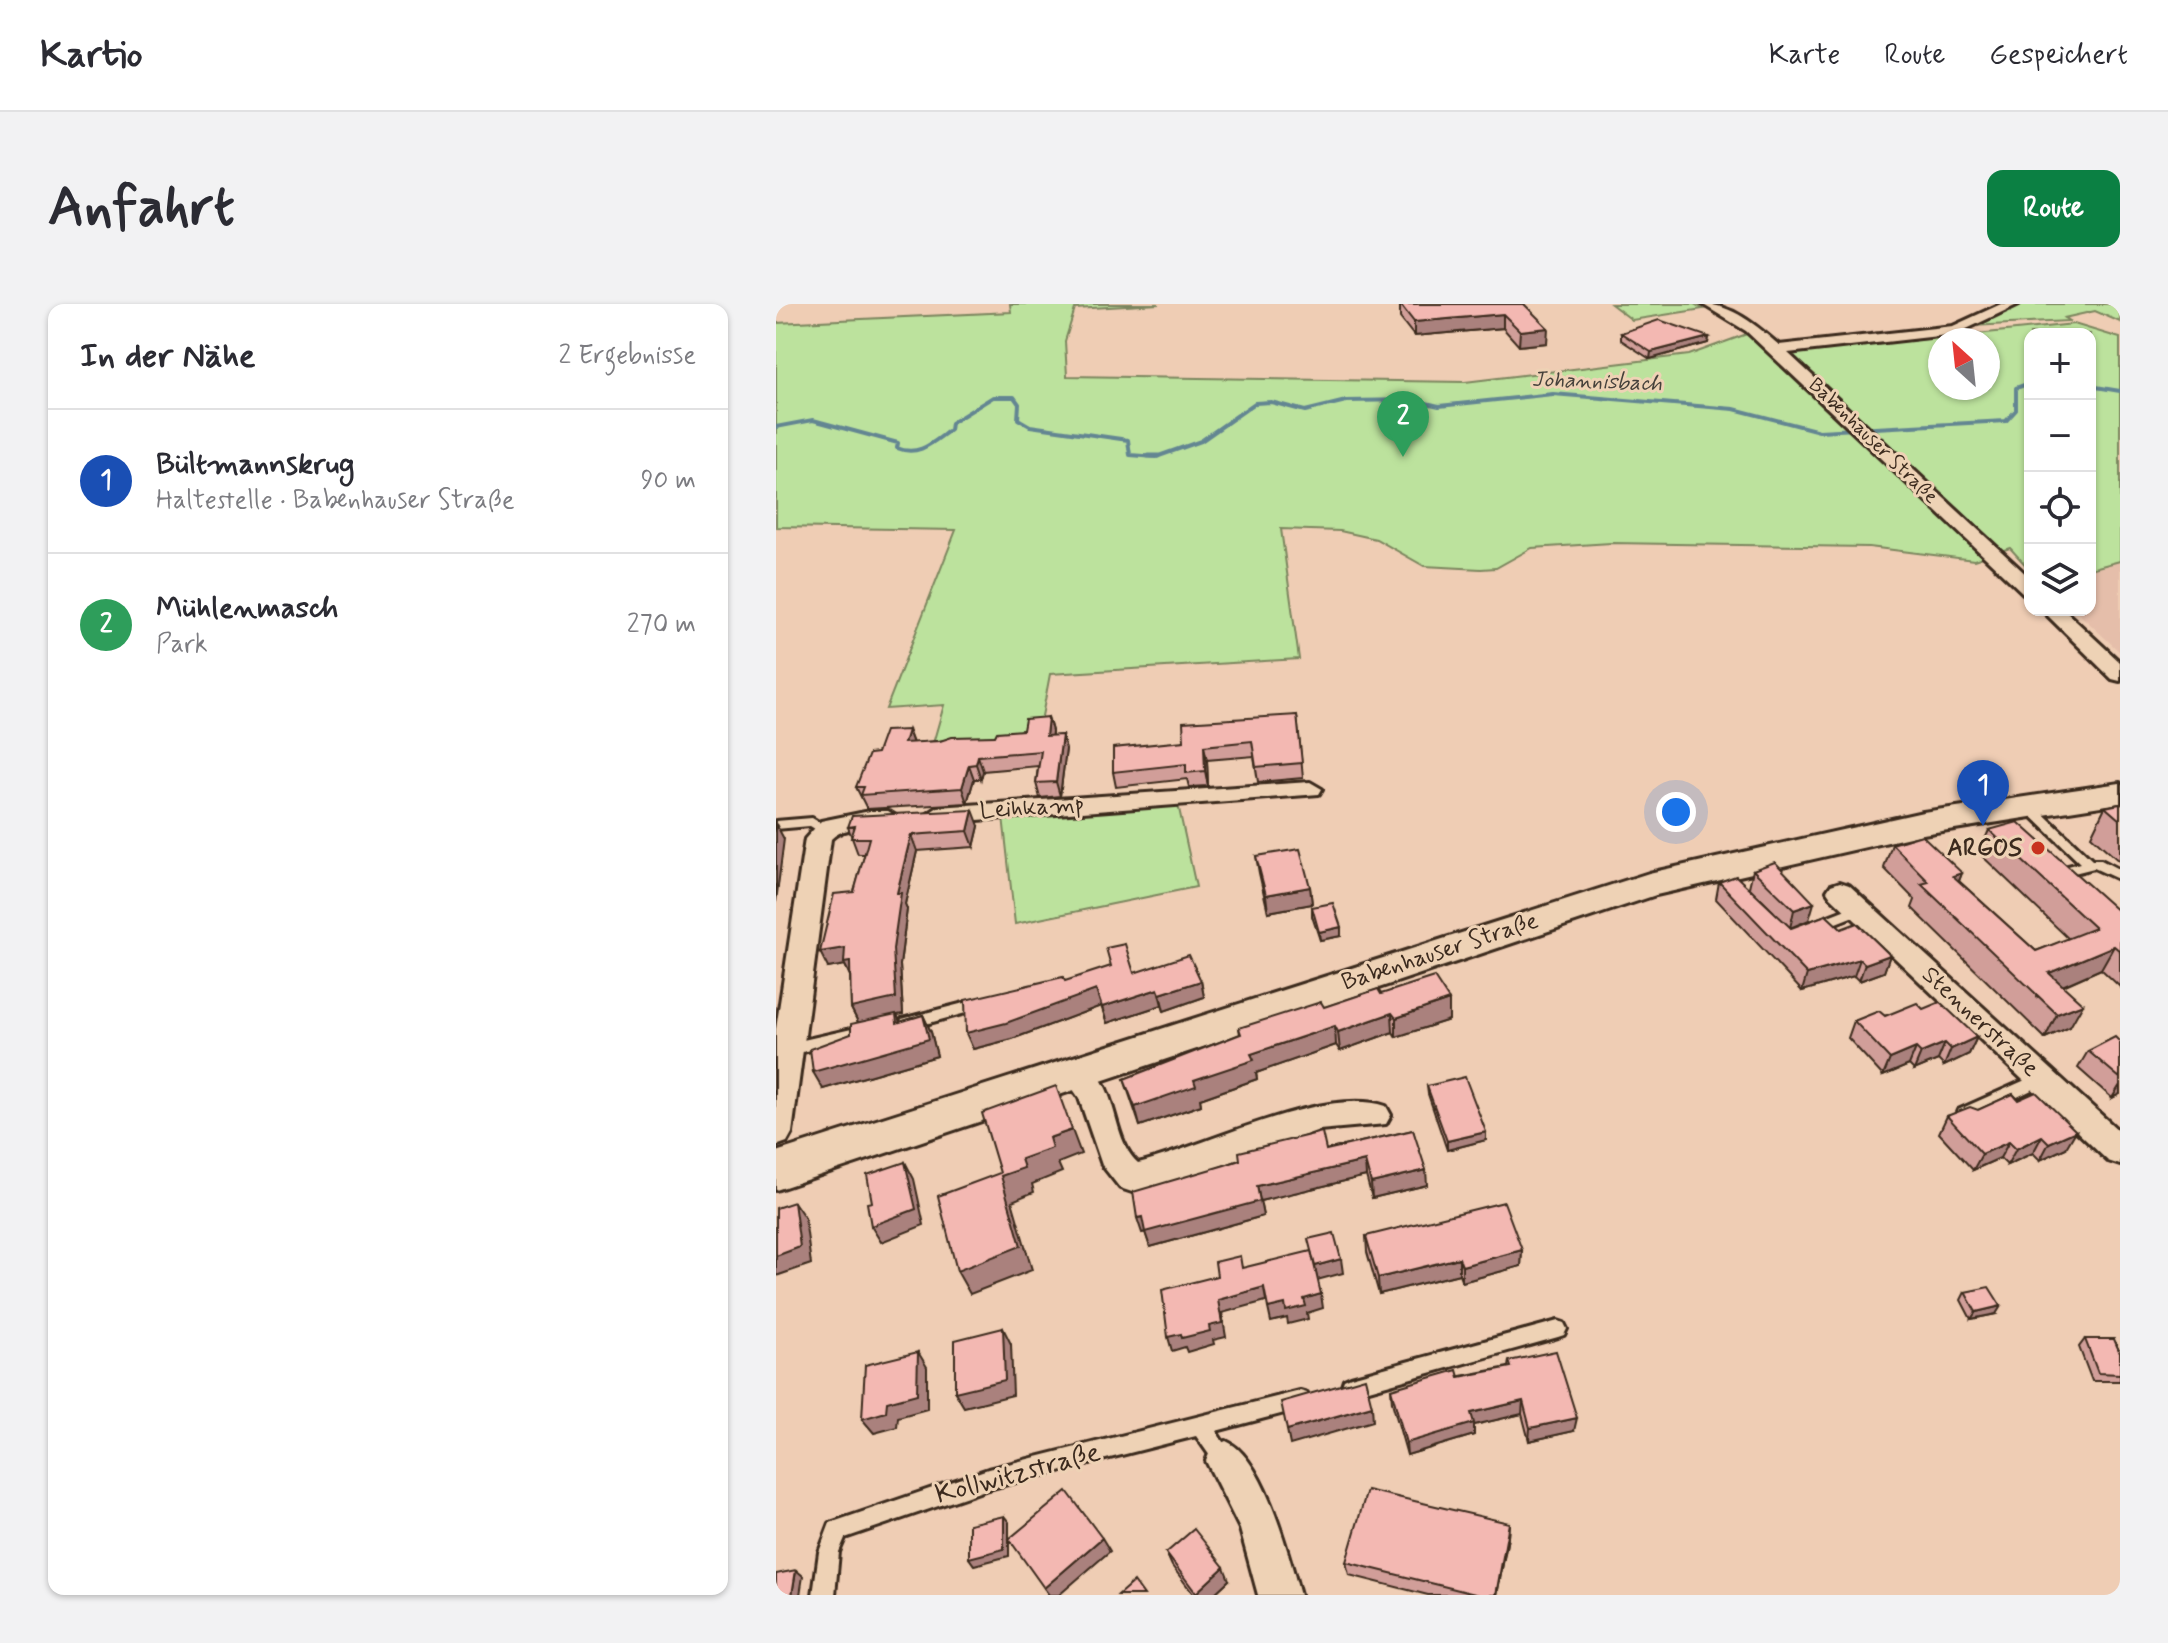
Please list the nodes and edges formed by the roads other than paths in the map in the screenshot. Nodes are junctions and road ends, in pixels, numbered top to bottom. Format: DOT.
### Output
graph roads {
  1 [pos="1709,304"];
  2 [pos="2012,304"];
  3 [pos="1776,350"];
  4 [pos="2024,583"];
  5 [pos="2058,616"];
  6 [pos="2120,674"];
  7 [pos="1310,789"];
  8 [pos="2120,793"];
  9 [pos="2028,806"];
  10 [pos="776,825"];
  11 [pos="824,829"];
  12 [pos="2089,864"];
  13 [pos="2120,876"];
  14 [pos="2082,895"];
  15 [pos="1849,900"];
  16 [pos="1801,932"];
  17 [pos="968,1007"];
  18 [pos="898,1025"];
  19 [pos="867,1032"];
  20 [pos="790,1049"];
  21 [pos="1077,1073"];
  22 [pos="2041,1079"];
  23 [pos="1375,1115"];
  24 [pos="1964,1115"];
  25 [pos="776,1133"];
  26 [pos="2120,1152"];
  27 [pos="776,1171"];
  28 [pos="1558,1329"];
  29 [pos="1202,1427"];
  30 [pos="1226,1461"];
  31 [pos="824,1595"];
  32 [pos="1279,1595"];
  1 -- 3 [label="street, Babenhauser Straße"];
  2 -- 3 [label="street"];
  3 -- 4 [label="street, Babenhauser Straße"];
  5 -- 6 [label="street"];
  7 -- 11 [label="street, Leihkamp"];
  8 -- 9 [label="main road, Babenhauser Straße"];
  9 -- 12 [label="lane"];
  9 -- 21 [label="main road, Babenhauser Straße"];
  10 -- 11 [label="lane"];
  11 -- 20 [label="street"];
  12 -- 13 [label="lane"];
  12 -- 14 [label="lane"];
  15 -- 16 [label="lane"];
  15 -- 22 [label="street, Stennerstraße"];
  17 -- 18 [label="lane"];
  19 -- 20 [label="lane"];
  20 -- 25 [label="street"];
  21 -- 23 [label="street"];
  21 -- 27 [label="main road, Babenhauser Straße"];
  22 -- 24 [label="lane"];
  22 -- 26 [label="street, Stennerstraße"];
  28 -- 29 [label="lane, Kollwitzstraße"];
  29 -- 30 [label="lane"];
  29 -- 31 [label="lane, Kollwitzstraße"];
  30 -- 32 [label="street"];
}
